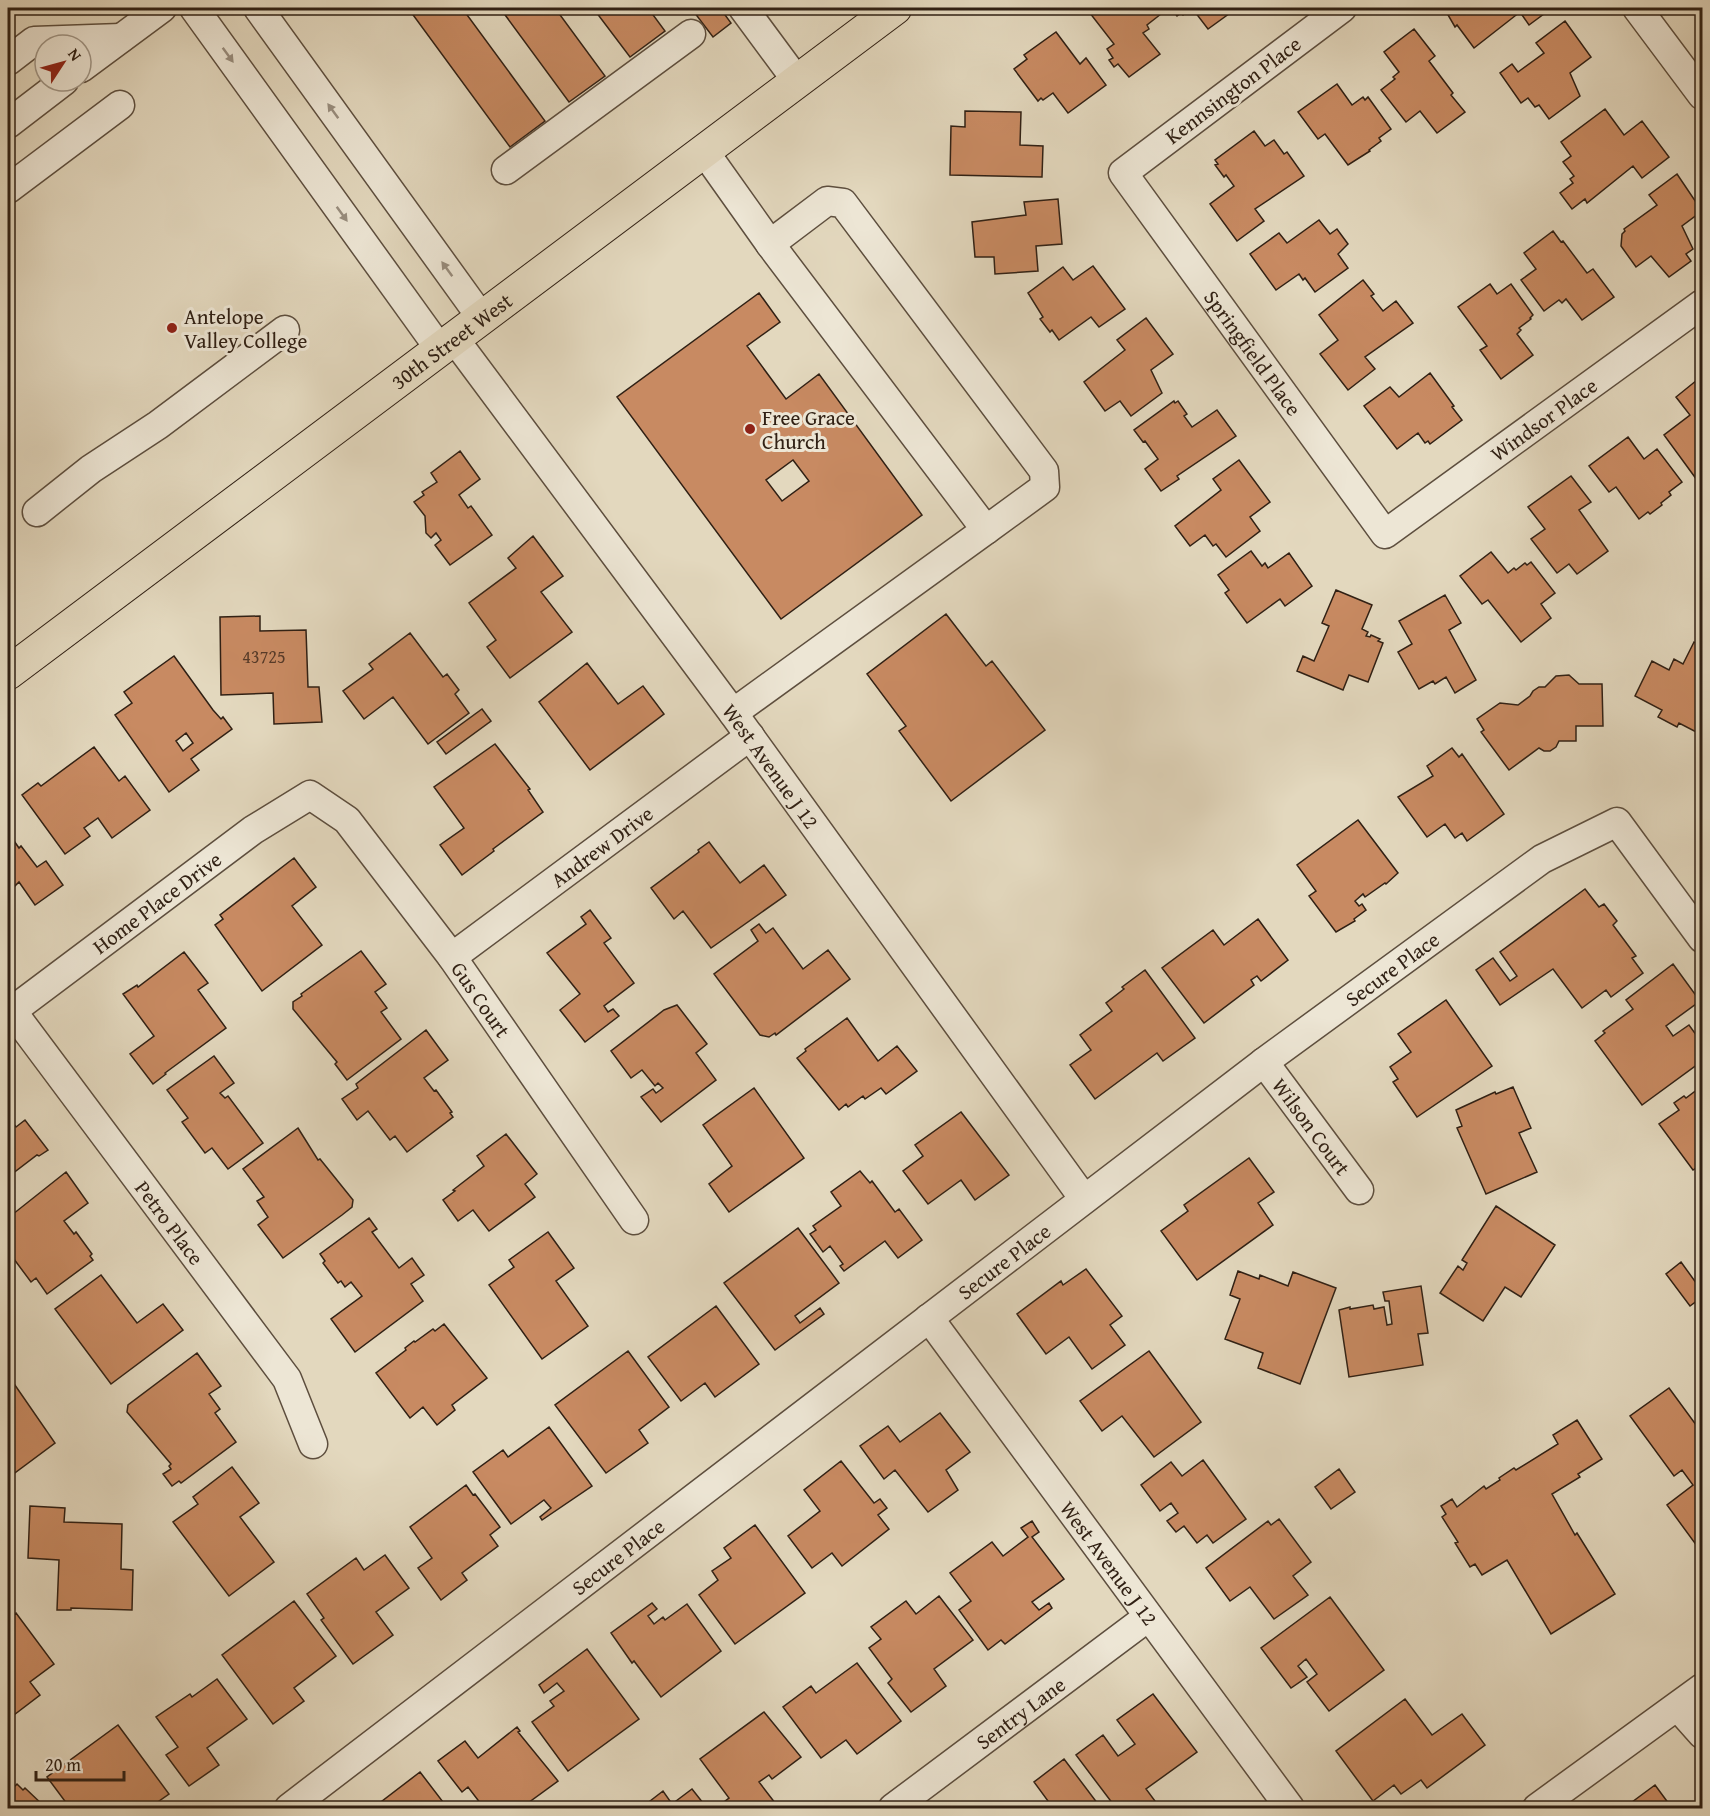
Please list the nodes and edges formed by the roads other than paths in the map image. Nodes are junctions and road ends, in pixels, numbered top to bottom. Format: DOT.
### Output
graph roads {
  1 [pos="162,8"];
  2 [pos="194,8"];
  3 [pos="258,8"];
  4 [pos="743,8"];
  5 [pos="895,8"];
  6 [pos="1342,8"];
  7 [pos="1637,8"];
  8 [pos="691,34"];
  9 [pos="121,38"];
  10 [pos="93,59"];
  11 [pos="8,61"];
  12 [pos="797,81"];
  13 [pos="48,93"];
  14 [pos="1702,95"];
  15 [pos="120,105"];
  16 [pos="8,124"];
  17 [pos="704,151"];
  18 [pos="506,170"];
  19 [pos="1123,173"];
  20 [pos="8,189"];
  21 [pos="770,244"];
  22 [pos="1702,304"];
  23 [pos="482,317"];
  24 [pos="285,330"];
  25 [pos="446,343"];
  26 [pos="37,512"];
  27 [pos="986,530"];
  28 [pos="1385,534"];
  29 [pos="8,673"];
  30 [pos="733,713"];
  31 [pos="750,736"];
  32 [pos="310,795"];
  33 [pos="1702,938"];
  34 [pos="452,957"];
  35 [pos="10,1012"];
  36 [pos="1264,1062"];
  37 [pos="1359,1190"];
  38 [pos="1084,1199"];
  39 [pos="634,1220"];
  40 [pos="929,1318"];
  41 [pos="313,1444"];
  42 [pos="1148,1617"];
  43 [pos="1702,1688"];
  44 [pos="1678,1707"];
  45 [pos="1702,1734"];
  46 [pos="289,1809"];
  47 [pos="894,1809"];
  48 [pos="1290,1809"];
  49 [pos="1537,1809"];
  1 -- 9 [label="street"];
  2 -- 25 [label="street, West Avenue J 12, one-way"];
  23 -- 3 [label="street, one-way"];
  4 -- 12 [label="street"];
  5 -- 12 [label="main road, 30th Street West"];
  6 -- 19 [label="street, Kennsington Place"];
  7 -- 14 [label="street"];
  8 -- 18 [label="street"];
  9 -- 10 [label="street"];
  9 -- 11 [label="street"];
  12 -- 17 [label="main road, 30th Street West"];
  13 -- 16 [label="street"];
  15 -- 20 [label="street"];
  17 -- 21 [label="street"];
  17 -- 23 [label="main road, 30th Street West"];
  19 -- 28 [label="street, Springfield Place"];
  21 -- 27 [label="street"];
  21 -- 27 [label="street"];
  22 -- 28 [label="street, Windsor Place"];
  23 -- 25 [label="main road, 30th Street West"];
  24 -- 26 [label="street"];
  25 -- 29 [label="main road, 30th Street West"];
  25 -- 30 [label="street, West Avenue J 12"];
  27 -- 30 [label="street"];
  30 -- 31 [label="street, West Avenue J 12"];
  31 -- 34 [label="street, Andrew Drive"];
  31 -- 38 [label="street, West Avenue J 12"];
  32 -- 34 [label="street, Gus Court"];
  32 -- 35 [label="street, Home Place Drive"];
  33 -- 36 [label="street, Secure Place"];
  34 -- 39 [label="street, Gus Court"];
  35 -- 41 [label="street, Petro Place"];
  36 -- 37 [label="street, Wilson Court"];
  36 -- 38 [label="street, Secure Place"];
  38 -- 40 [label="street, Secure Place"];
  40 -- 42 [label="street, West Avenue J 12"];
  40 -- 46 [label="street, Secure Place"];
  42 -- 47 [label="street, Sentry Lane"];
  42 -- 48 [label="street, West Avenue J 12"];
  43 -- 44 [label="street"];
  44 -- 45 [label="street"];
  44 -- 49 [label="street"];
}
